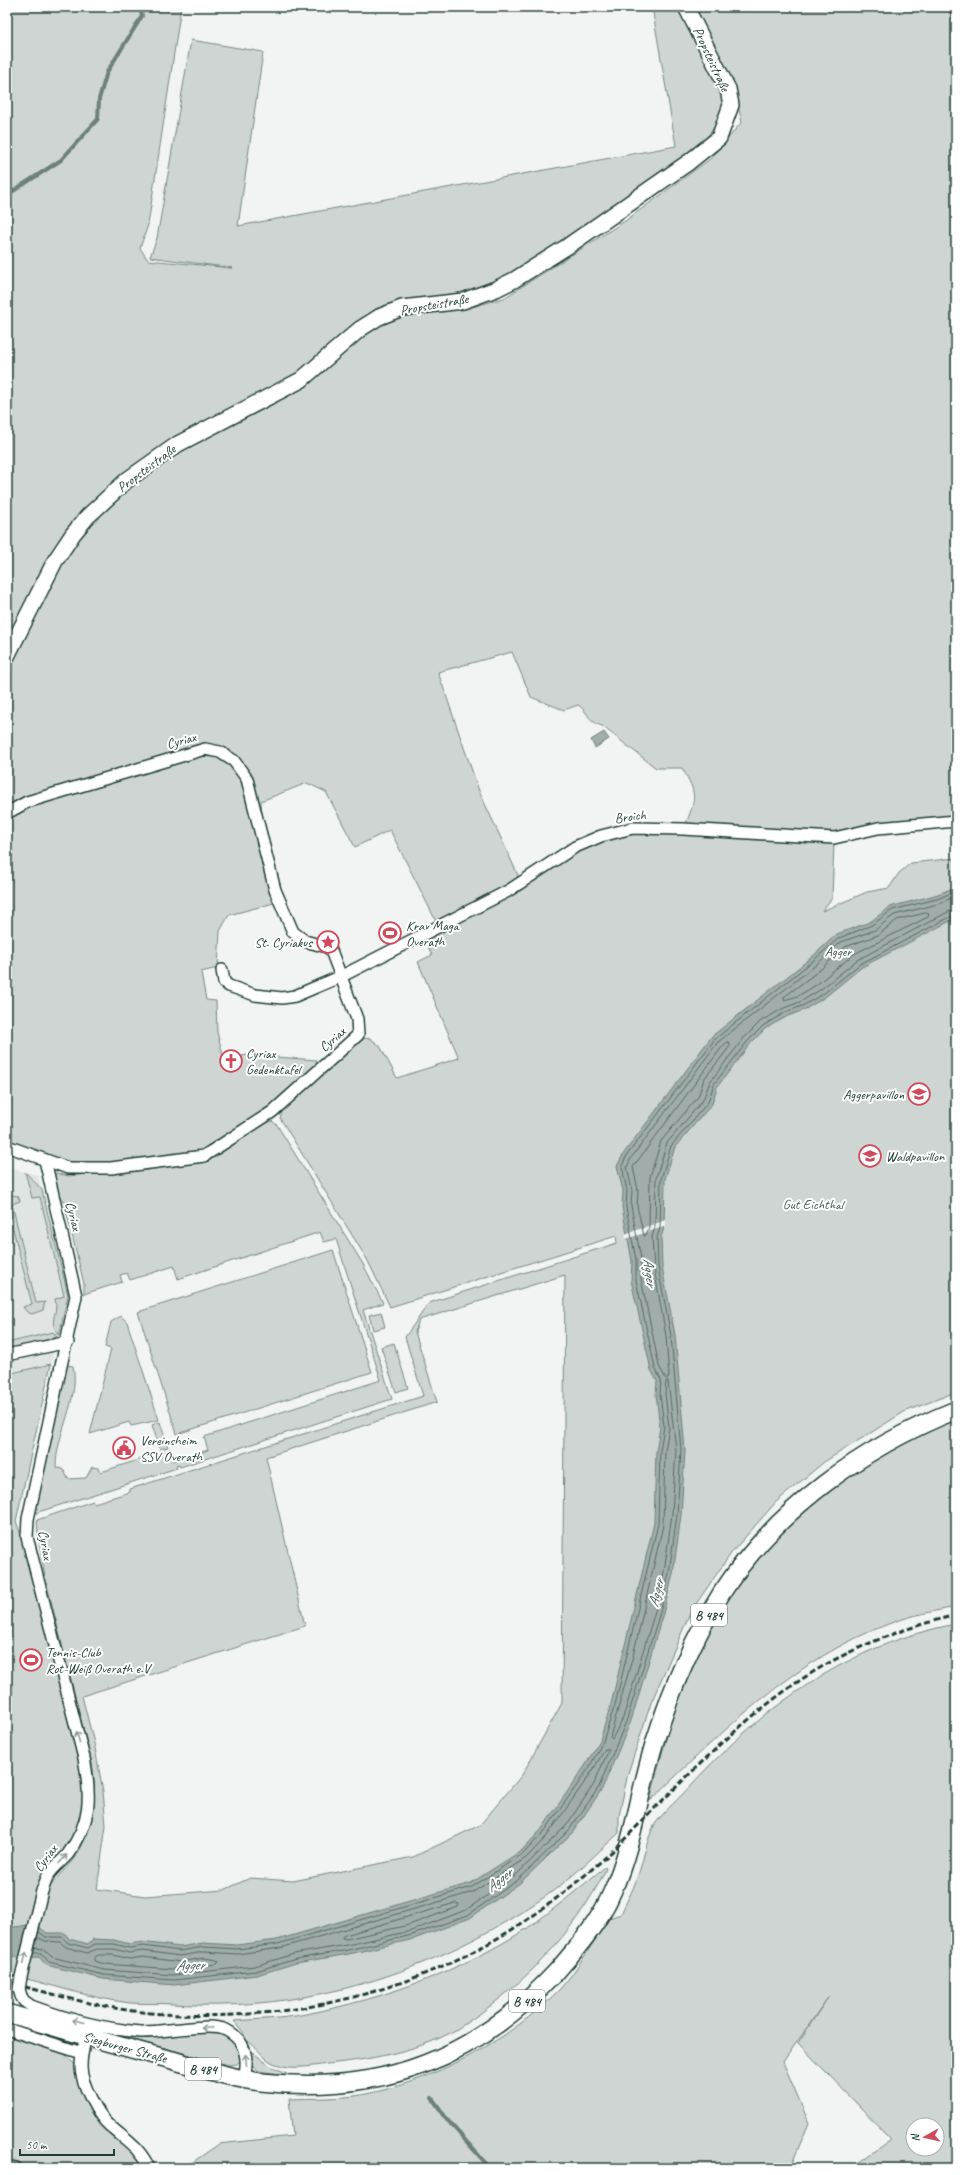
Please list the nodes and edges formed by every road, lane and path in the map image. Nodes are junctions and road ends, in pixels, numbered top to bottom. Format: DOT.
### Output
graph roads {
  1 [pos="686,7"];
  2 [pos="7,656"];
  3 [pos="7,813"];
  4 [pos="956,820"];
  5 [pos="222,970"];
  6 [pos="342,976"];
  7 [pos="7,1146"];
  8 [pos="45,1160"];
  9 [pos="68,1342"];
  10 [pos="7,1355"];
  11 [pos="956,1410"];
  12 [pos="7,2013"];
  13 [pos="7,2029"];
  14 [pos="86,2037"];
  15 [pos="82,2053"];
  16 [pos="244,2079"];
  17 [pos="7,2166"];
  18 [pos="16,2168"];
  19 [pos="149,2168"];
  1 -- 2 [label="street, Propsteistraße"];
  3 -- 6 [label="street, Cyriax"];
  4 -- 6 [label="street, Broich"];
  5 -- 6 [label="street"];
  6 -- 8 [label="street, Cyriax"];
  7 -- 8 [label="street"];
  8 -- 9 [label="street, Cyriax"];
  9 -- 10 [label="street"];
  16 -- 9 [label="street, Cyriax, one-way, bridge"];
  11 -- 16 [label="main road, B 484"];
  12 -- 14 [label="main road, Siegburger Straße / B 484"];
  13 -- 15 [label="street"];
  14 -- 15 [label="street"];
  14 -- 16 [label="main road, Siegburger Straße / B 484"];
  15 -- 19 [label="street"];
  17 -- 18 [label="street"];
}
